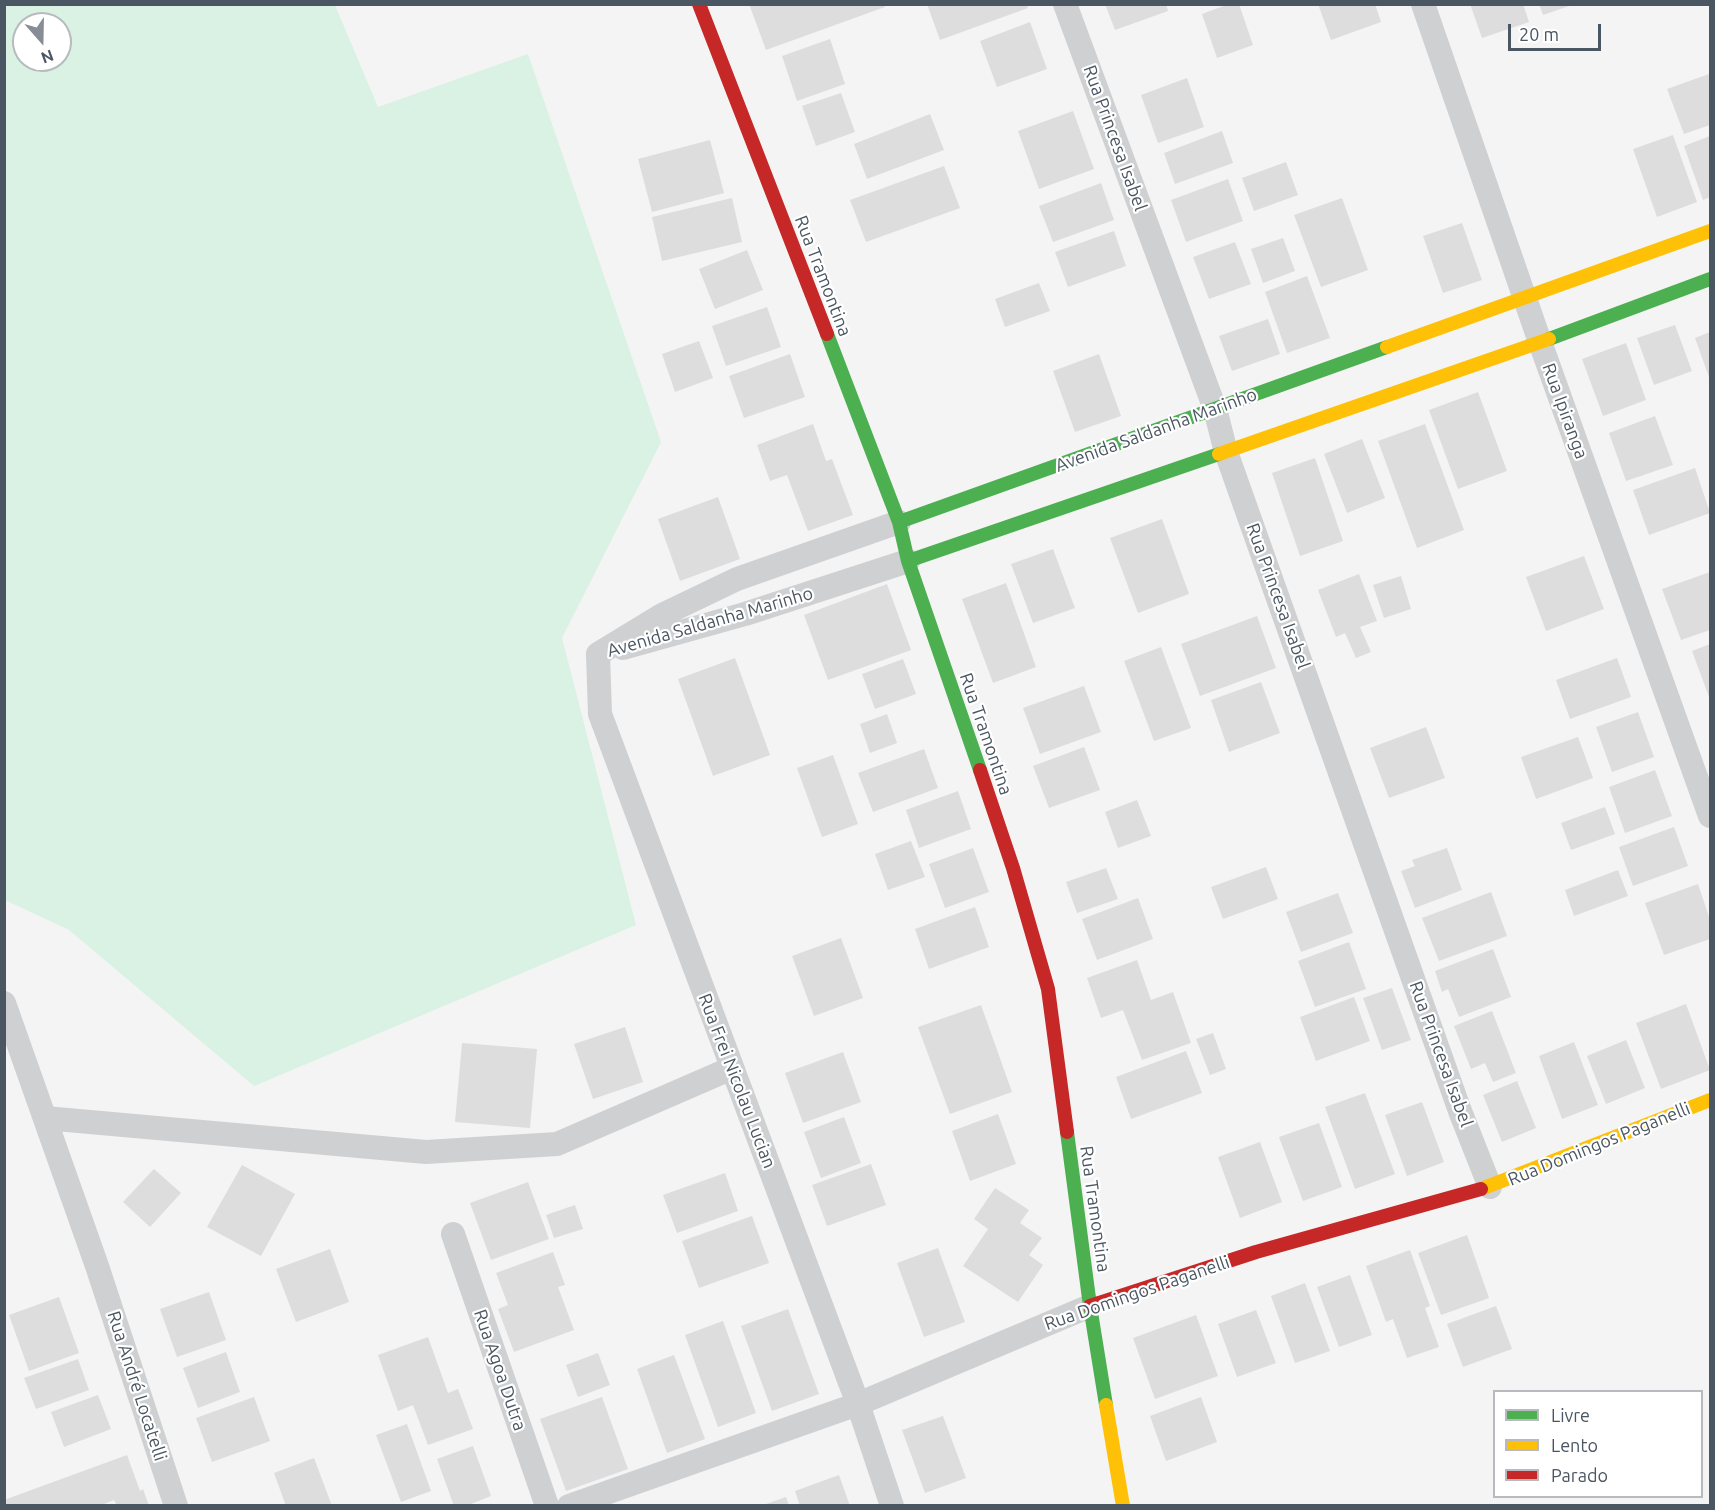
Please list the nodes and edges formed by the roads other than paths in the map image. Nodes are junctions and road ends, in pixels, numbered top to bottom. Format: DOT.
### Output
graph roads {
  1 [pos="699,4"];
  2 [pos="1065,4"];
  3 [pos="1423,4"];
  4 [pos="1710,231"];
  5 [pos="1710,279"];
  6 [pos="1525,298"];
  7 [pos="1540,342"];
  8 [pos="1215,409"];
  9 [pos="1226,452"];
  10 [pos="899,522"];
  11 [pos="908,561"];
  12 [pos="598,654"];
  13 [pos="1710,816"];
  14 [pos="4,1003"];
  15 [pos="732,1068"];
  16 [pos="1710,1100"];
  17 [pos="45,1118"];
  18 [pos="1490,1187"];
  19 [pos="453,1233"];
  20 [pos="1090,1306"];
  21 [pos="858,1404"];
  22 [pos="176,1506"];
  23 [pos="547,1506"];
  24 [pos="569,1506"];
  25 [pos="892,1506"];
  26 [pos="1123,1506"];
  1 -- 10 [label="street, Rua Tramontina"];
  2 -- 8 [label="street, Rua Princesa Isabel"];
  3 -- 6 [label="street, Rua Ipiranga"];
  4 -- 6 [label="street, Avenida Saldanha Marinho"];
  5 -- 7 [label="street, Avenida Saldanha Marinho"];
  6 -- 7 [label="street, Rua Ipiranga"];
  6 -- 8 [label="street, Avenida Saldanha Marinho"];
  7 -- 9 [label="street, Avenida Saldanha Marinho"];
  7 -- 13 [label="street, Rua Ipiranga"];
  8 -- 9 [label="street, Rua Princesa Isabel"];
  8 -- 10 [label="street, Avenida Saldanha Marinho"];
  9 -- 11 [label="street, Avenida Saldanha Marinho"];
  9 -- 18 [label="street, Rua Princesa Isabel"];
  10 -- 11 [label="street, Rua Tramontina"];
  10 -- 12 [label="street, Avenida Saldanha Marinho"];
  11 -- 12 [label="street, Avenida Saldanha Marinho"];
  11 -- 20 [label="street, Rua Tramontina"];
  12 -- 15 [label="street, Rua Frei Nicolau Lucian"];
  14 -- 17 [label="street, Rua André Locatelli"];
  15 -- 17 [label="street"];
  15 -- 21 [label="street, Rua Frei Nicolau Lucian"];
  16 -- 18 [label="street, Rua Domingos Paganelli"];
  17 -- 22 [label="street, Rua André Locatelli"];
  18 -- 20 [label="street, Rua Domingos Paganelli"];
  19 -- 23 [label="street, Rua Agoa Dutra"];
  20 -- 21 [label="street, Rua Domingos Paganelli"];
  20 -- 26 [label="street, Rua Tramontina"];
  21 -- 24 [label="street, Rua Domingos Paganelli"];
  21 -- 25 [label="street, Rua Frei Nicolau Lucian"];
}
